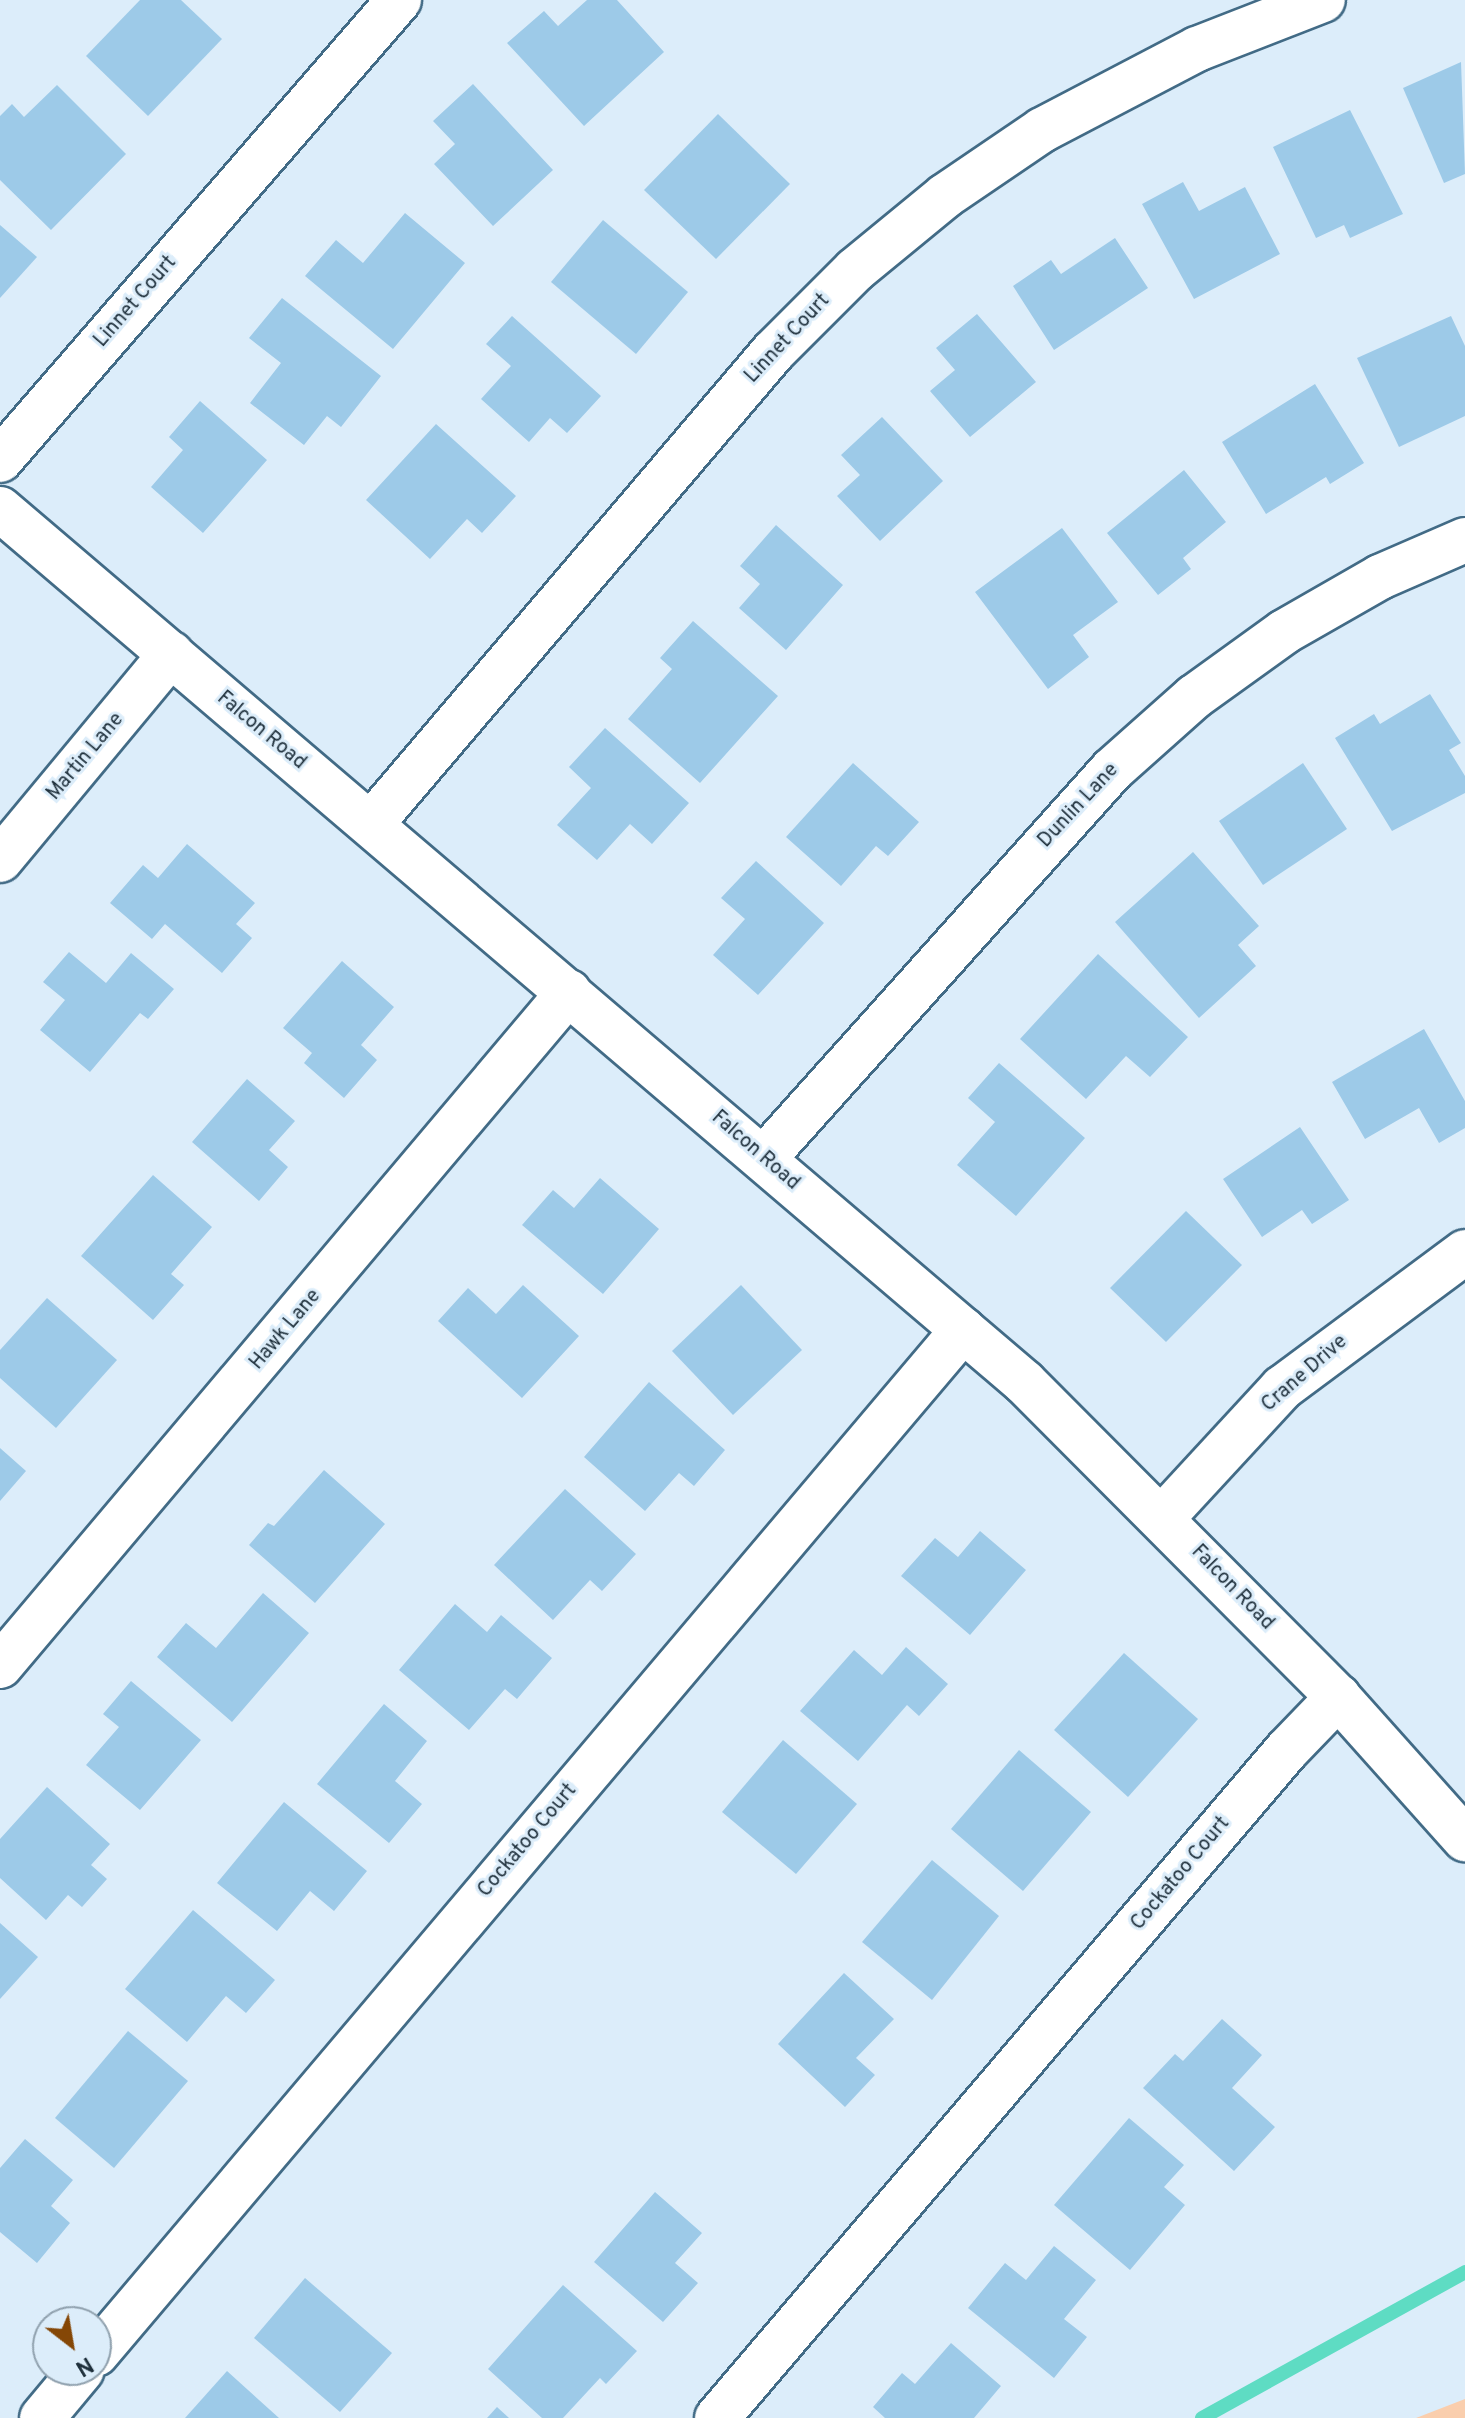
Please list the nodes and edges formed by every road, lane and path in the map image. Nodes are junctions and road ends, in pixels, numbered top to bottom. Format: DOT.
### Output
graph roads {
  1 [pos="399,0"];
  2 [pos="1323,0"];
  3 [pos="0,460"];
  4 [pos="0,509"];
  5 [pos="1465,540"];
  6 [pos="171,654"];
  7 [pos="371,824"];
  8 [pos="0,860"];
  9 [pos="569,992"];
  10 [pos="764,1158"];
  11 [pos="1465,1252"];
  12 [pos="963,1330"];
  13 [pos="1163,1517"];
  14 [pos="0,1666"];
  15 [pos="1338,1697"];
  16 [pos="1465,1839"];
  17 [pos="112,2335"];
  18 [pos="69,2386"];
  19 [pos="42,2418"];
  20 [pos="717,2418"];
  1 -- 3 [label="street, Linnet Court"];
  2 -- 7 [label="street, Linnet Court"];
  4 -- 6 [label="street, Falcon Road"];
  5 -- 10 [label="street, Dunlin Lane"];
  6 -- 7 [label="street, Falcon Road"];
  6 -- 8 [label="street, Martin Lane"];
  7 -- 9 [label="street, Falcon Road"];
  9 -- 10 [label="street, Falcon Road"];
  9 -- 14 [label="street, Hawk Lane"];
  10 -- 12 [label="street, Falcon Road"];
  11 -- 13 [label="street, Crane Drive"];
  12 -- 13 [label="street, Falcon Road"];
  12 -- 17 [label="street, Cockatoo Court"];
  13 -- 15 [label="street, Falcon Road"];
  15 -- 16 [label="street, Falcon Road"];
  15 -- 20 [label="street, Cockatoo Court"];
  18 -- 19 [label="street"];
}
